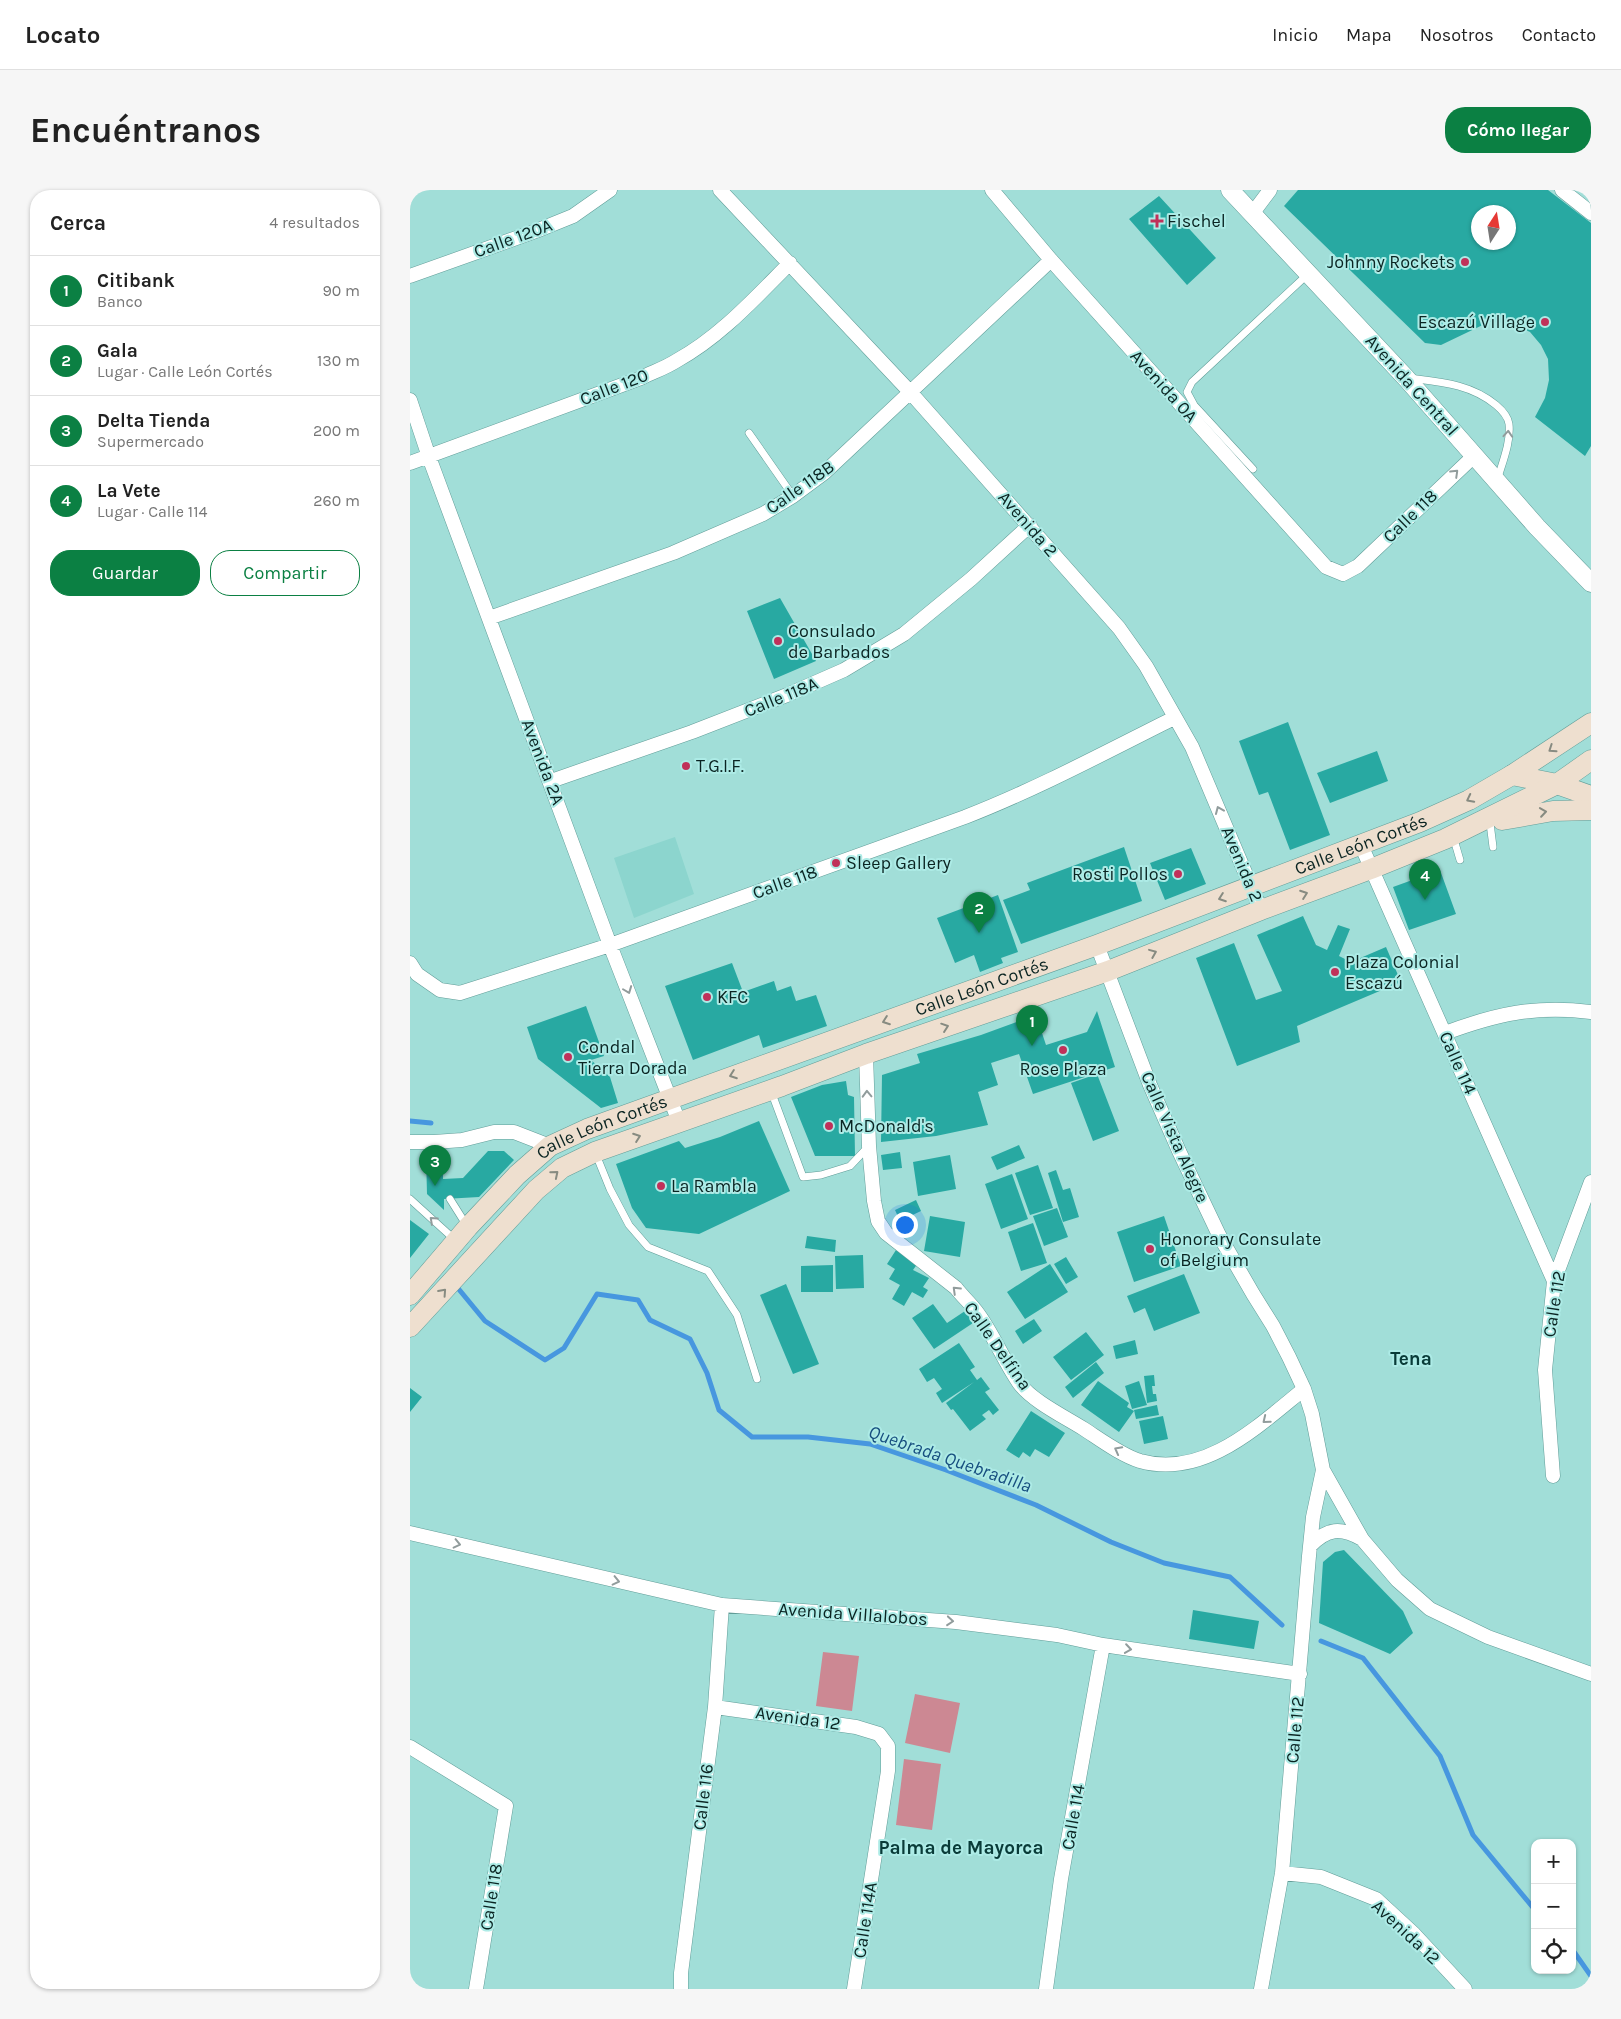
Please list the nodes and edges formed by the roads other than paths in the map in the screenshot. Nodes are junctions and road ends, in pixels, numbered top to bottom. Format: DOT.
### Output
graph roads {
  1 [pos="610,190"];
  2 [pos="720,190"];
  3 [pos="992,190"];
  4 [pos="1230,190"];
  5 [pos="1270,190"];
  6 [pos="1562,190"];
  7 [pos="1591,213"];
  8 [pos="1252,214"];
  9 [pos="1051,260"];
  10 [pos="790,263"];
  11 [pos="1308,274"];
  12 [pos="410,276"];
  13 [pos="1406,378"];
  14 [pos="911,393"];
  15 [pos="410,400"];
  16 [pos="749,434"];
  17 [pos="1474,455"];
  18 [pos="429,457"];
  19 [pos="410,463"];
  20 [pos="1253,469"];
  21 [pos="1497,481"];
  22 [pos="793,496"];
  23 [pos="1030,525"];
  24 [pos="1343,574"];
  25 [pos="1591,583"];
  26 [pos="489,618"];
  27 [pos="1174,718"];
  28 [pos="1591,723"];
  29 [pos="1591,760"];
  30 [pos="1512,775"];
  31 [pos="551,781"];
  32 [pos="1557,784"];
  33 [pos="1591,796"];
  34 [pos="1591,810"];
  35 [pos="1490,823"];
  36 [pos="1449,837"];
  37 [pos="1361,845"];
  38 [pos="1493,847"];
  39 [pos="1460,860"];
  40 [pos="1371,869"];
  41 [pos="1252,887"];
  42 [pos="1261,910"];
  43 [pos="610,945"];
  44 [pos="1097,945"];
  45 [pos="410,963"];
  46 [pos="1108,971"];
  47 [pos="1591,1012"];
  48 [pos="1445,1033"];
  49 [pos="866,1054"];
  50 [pos="770,1090"];
  51 [pos="670,1098"];
  52 [pos="679,1122"];
  53 [pos="410,1142"];
  54 [pos="550,1146"];
  55 [pos="869,1146"];
  56 [pos="595,1152"];
  57 [pos="1591,1182"];
  58 [pos="410,1199"];
  59 [pos="450,1199"];
  60 [pos="462,1234"];
  61 [pos="1554,1281"];
  62 [pos="410,1295"];
  63 [pos="410,1328"];
  64 [pos="757,1379"];
  65 [pos="1304,1389"];
  66 [pos="1323,1470"];
  67 [pos="1553,1476"];
  68 [pos="410,1532"];
  69 [pos="1362,1539"];
  70 [pos="1310,1546"];
  71 [pos="722,1605"];
  72 [pos="1104,1645"];
  73 [pos="1300,1674"];
  74 [pos="1590,1676"];
  75 [pos="715,1707"];
  76 [pos="879,1734"];
  77 [pos="410,1747"];
  78 [pos="1282,1873"];
  79 [pos="476,1989"];
  80 [pos="681,1989"];
  81 [pos="854,1989"];
  82 [pos="1046,1989"];
  83 [pos="1261,1989"];
  84 [pos="1465,1989"];
  1 -- 12 [label="street, Calle 120A"];
  2 -- 10 [label="street, Avenida 2"];
  3 -- 9 [label="street, Avenida 0A"];
  4 -- 8 [label="street, Avenida Central"];
  5 -- 8 [label="street"];
  6 -- 7 [label="street"];
  8 -- 11 [label="street, Avenida Central"];
  9 -- 14 [label="street, Calle 118B"];
  9 -- 24 [label="street, Avenida 0A"];
  10 -- 14 [label="street, Avenida 2"];
  10 -- 18 [label="street, Calle 120"];
  11 -- 13 [label="street, Avenida Central"];
  11 -- 20 [label="lane"];
  13 -- 17 [label="street, Avenida Central"];
  21 -- 13 [label="lane, one-way"];
  14 -- 22 [label="street, Calle 118B"];
  14 -- 23 [label="street, Avenida 2"];
  15 -- 18 [label="street, Avenida 2A"];
  16 -- 22 [label="lane"];
  17 -- 21 [label="street, Avenida Central"];
  24 -- 17 [label="street, Calle 118, one-way"];
  18 -- 19 [label="street, Calle 120"];
  18 -- 26 [label="street, Avenida 2A"];
  21 -- 25 [label="street, Avenida Central"];
  22 -- 26 [label="street, Calle 118B"];
  23 -- 27 [label="street, Avenida 2"];
  23 -- 31 [label="street, Calle 118A"];
  26 -- 31 [label="street, Avenida 2A"];
  41 -- 27 [label="street, Avenida 2, one-way"];
  27 -- 43 [label="street, Calle 118"];
  28 -- 30 [label="main road, Calle León Cortés, one-way"];
  29 -- 32 [label="main road, Calle León Cortés"];
  30 -- 32 [label="main road"];
  30 -- 37 [label="main road, Calle León Cortés, one-way"];
  31 -- 43 [label="street, Avenida 2A"];
  32 -- 33 [label="main road"];
  32 -- 36 [label="main road, Calle León Cortés"];
  35 -- 34 [label="main road, one-way"];
  35 -- 36 [label="main road"];
  35 -- 38 [label="lane"];
  36 -- 39 [label="lane"];
  36 -- 40 [label="main road, Calle León Cortés"];
  37 -- 40 [label="street, Calle 114"];
  37 -- 41 [label="main road, Calle León Cortés"];
  42 -- 40 [label="main road, Calle León Cortés, one-way"];
  40 -- 48 [label="street, Calle 114"];
  41 -- 42 [label="street, Avenida 2"];
  41 -- 44 [label="main road, Calle León Cortés, one-way"];
  46 -- 42 [label="main road, Calle León Cortés, one-way"];
  43 -- 45 [label="street, Calle 118"];
  43 -- 51 [label="street, Avenida 2A, one-way"];
  44 -- 46 [label="street, Calle Vista Alegre"];
  44 -- 51 [label="main road, Calle León Cortés, one-way"];
  49 -- 46 [label="main road, Calle León Cortés, one-way"];
  46 -- 65 [label="street, Calle Vista Alegre"];
  47 -- 48 [label="street"];
  48 -- 61 [label="street, Calle 114"];
  49 -- 50 [label="main road, Calle León Cortés"];
  55 -- 49 [label="street, Calle Delfina, one-way"];
  50 -- 52 [label="main road, Calle León Cortés"];
  50 -- 55 [label="lane"];
  51 -- 52 [label="street, Avenida 2A"];
  51 -- 54 [label="main road, Calle León Cortés"];
  56 -- 52 [label="main road, Calle León Cortés, one-way"];
  53 -- 54 [label="street"];
  54 -- 60 [label="main road, Calle León Cortés"];
  65 -- 55 [label="street, Calle Delfina, one-way"];
  63 -- 56 [label="main road, Calle León Cortés, one-way"];
  56 -- 64 [label="lane"];
  57 -- 61 [label="street, Calle 112"];
  60 -- 58 [label="lane, one-way"];
  59 -- 60 [label="lane"];
  60 -- 62 [label="main road, Calle León Cortés"];
  61 -- 67 [label="street, Calle 112"];
  65 -- 66 [label="street, Calle Vista Alegre"];
  66 -- 69 [label="street, Calle Vista Alegre"];
  66 -- 70 [label="street, Calle 112"];
  68 -- 71 [label="street, Avenida Villalobos, one-way"];
  69 -- 70 [label="street"];
  69 -- 74 [label="street, Calle Vista Alegre"];
  70 -- 73 [label="street, Calle 112"];
  71 -- 72 [label="street, Avenida Villalobos, one-way"];
  71 -- 75 [label="street, Calle 116"];
  72 -- 73 [label="street, Avenida Villalobos, one-way"];
  72 -- 82 [label="street, Calle 114"];
  73 -- 78 [label="street, Calle 112"];
  75 -- 76 [label="street, Avenida 12"];
  75 -- 80 [label="street, Calle 116"];
  76 -- 81 [label="street, Calle 114A"];
  77 -- 79 [label="street, Calle 118"];
  78 -- 83 [label="street, Calle 112"];
  78 -- 84 [label="street, Avenida 12"];
}
